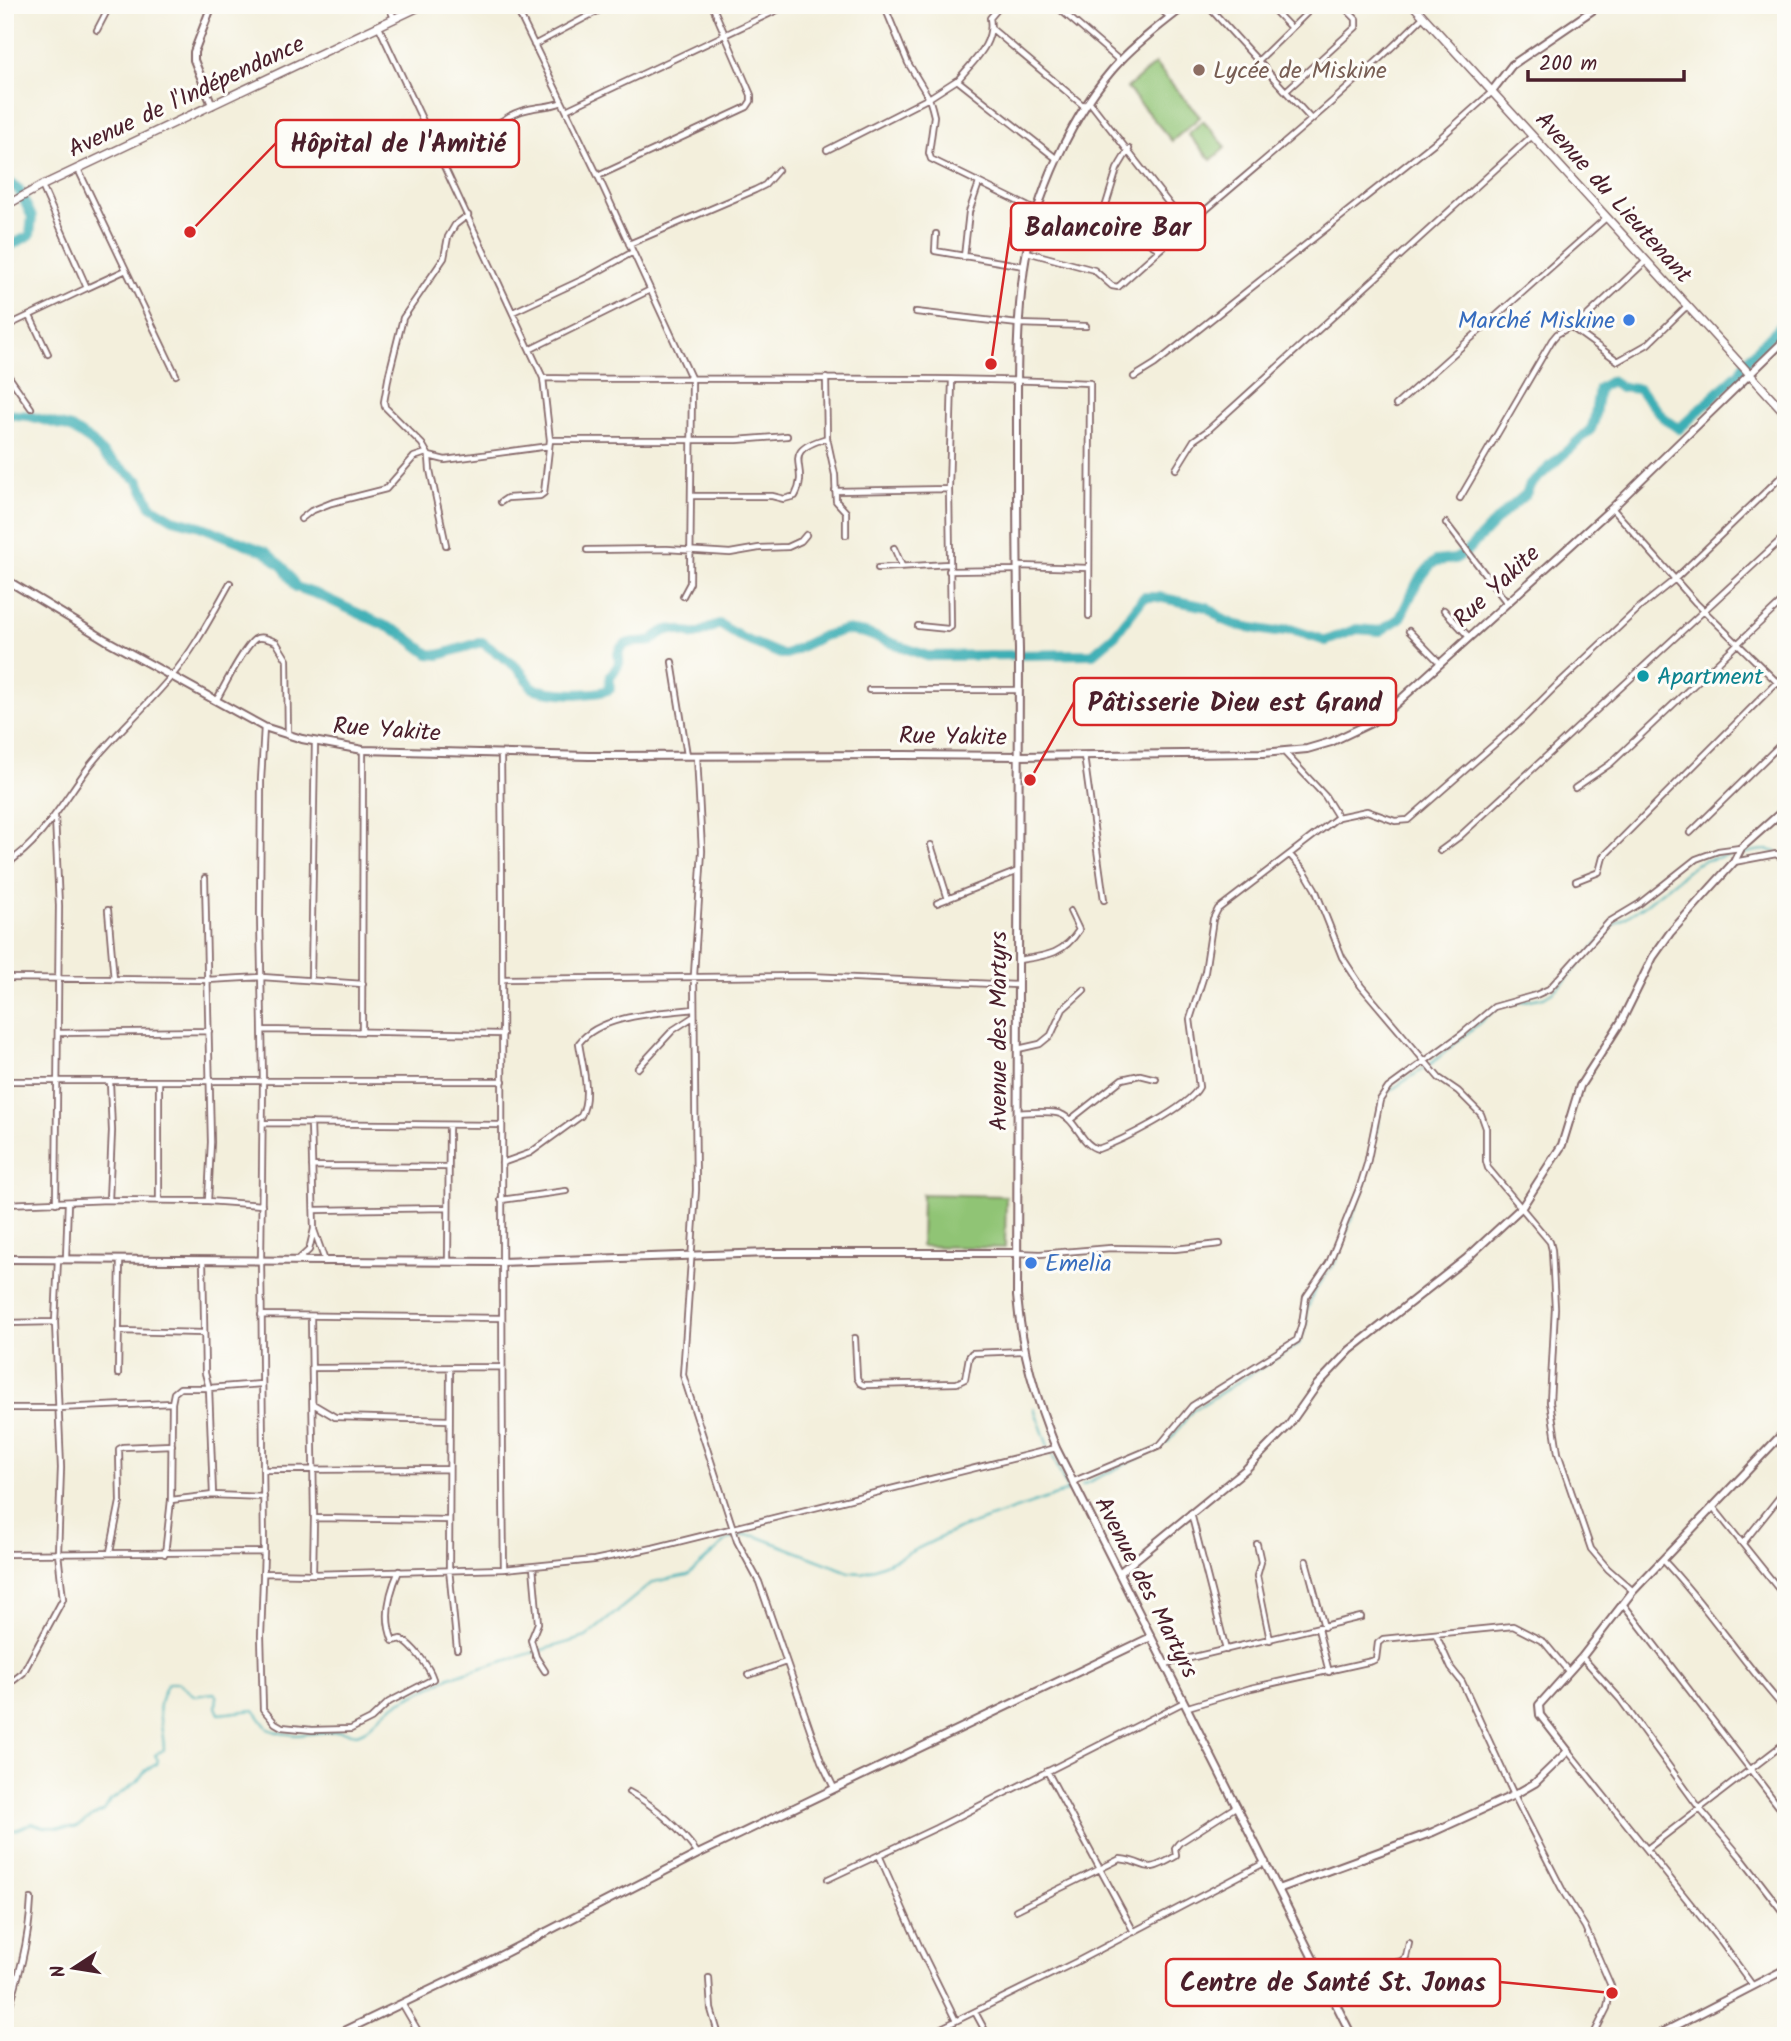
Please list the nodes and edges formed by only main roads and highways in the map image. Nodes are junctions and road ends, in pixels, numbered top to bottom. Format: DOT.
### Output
graph roads {
  1 [pos="212,5"];
  2 [pos="423,5"];
  3 [pos="1186,5"];
  4 [pos="1413,5"];
  5 [pos="1600,5"];
  6 [pos="1492,91"];
  7 [pos="212,105"];
  8 [pos="5,206"];
  9 [pos="1786,339"];
  10 [pos="1748,374"];
  11 [pos="1786,414"];
  12 [pos="5,579"];
  13 [pos="1019,756"];
  14 [pos="1786,808"];
  15 [pos="1016,1253"];
  16 [pos="5,1259"];
  17 [pos="1786,1430"];
  18 [pos="1119,1573"];
  19 [pos="1151,1637"];
  20 [pos="1279,1889"];
  21 [pos="1786,1969"];
  22 [pos="346,2033"];
  23 [pos="334,2036"];
  24 [pos="1352,2036"];
  25 [pos="1656,2036"];
  1 -- 7 [label="main road"];
  2 -- 7 [label="main road, Avenue de l'Indépendance"];
  3 -- 13 [label="main road, Avenue des Martyrs"];
  4 -- 6 [label="main road, Avenue du Lieutenant"];
  5 -- 6 [label="main road"];
  6 -- 10 [label="main road, Avenue du Lieutenant"];
  7 -- 8 [label="main road, Avenue de l'Indépendance"];
  9 -- 10 [label="main road, Rue Yakite"];
  10 -- 11 [label="main road, Avenue du Lieutenant"];
  10 -- 13 [label="main road, Rue Yakite"];
  12 -- 13 [label="main road, Rue Yakite"];
  13 -- 15 [label="main road, Avenue des Martyrs"];
  14 -- 18 [label="main road"];
  15 -- 16 [label="main road"];
  15 -- 18 [label="main road, Avenue des Martyrs"];
  17 -- 20 [label="main road"];
  18 -- 19 [label="main road, Avenue des Martyrs"];
  19 -- 20 [label="main road, Avenue des Martyrs"];
  19 -- 22 [label="main road"];
  20 -- 24 [label="main road, Avenue des Martyrs"];
  21 -- 25 [label="main road"];
  22 -- 23 [label="main road"];
}
